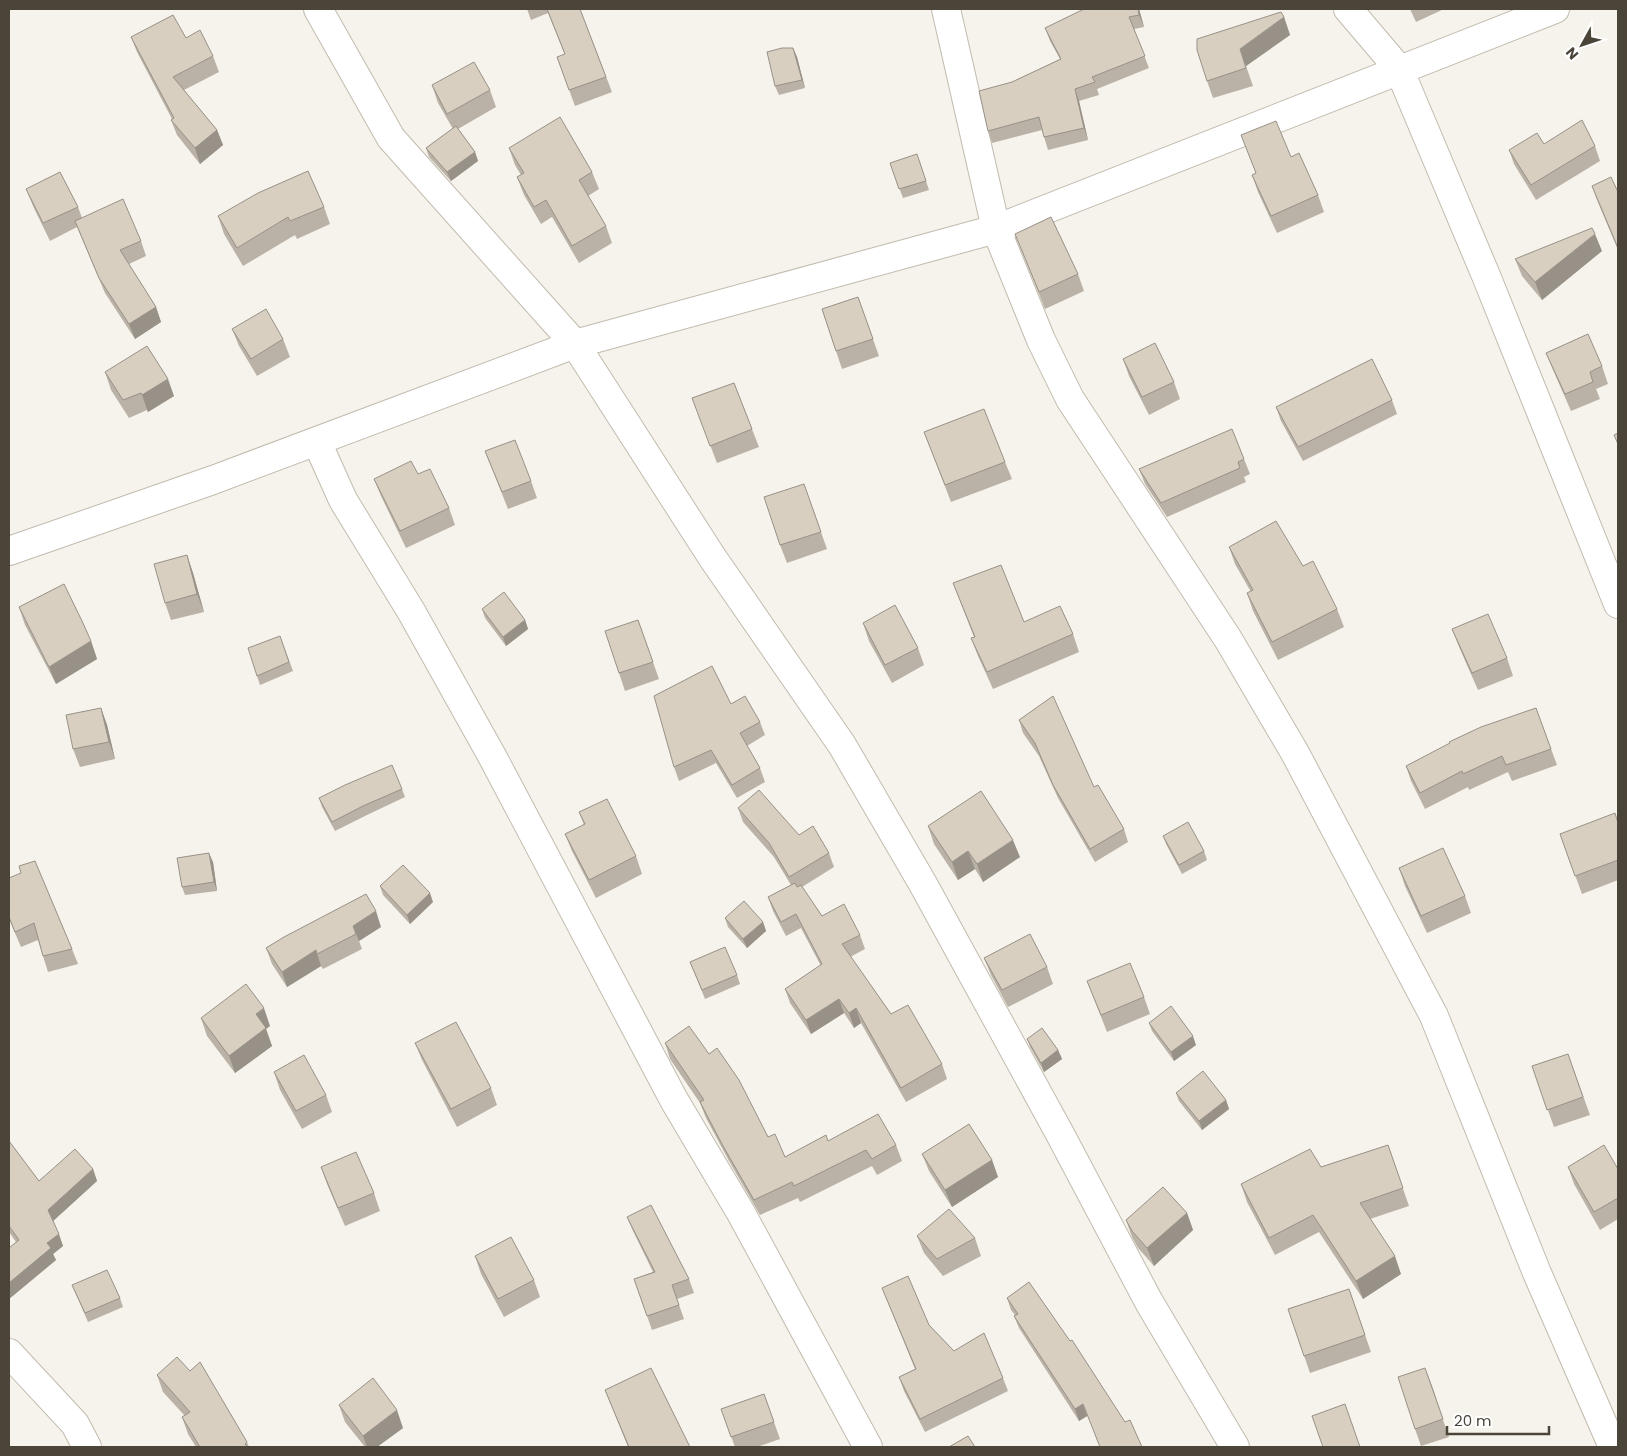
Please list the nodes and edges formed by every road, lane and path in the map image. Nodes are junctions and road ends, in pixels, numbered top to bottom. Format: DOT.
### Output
graph roads {
  1 [pos="318,9"];
  2 [pos="946,9"];
  3 [pos="1348,9"];
  4 [pos="1555,9"];
  5 [pos="1399,69"];
  6 [pos="996,229"];
  7 [pos="575,344"];
  8 [pos="317,442"];
  9 [pos="9,551"];
  10 [pos="1618,604"];
  11 [pos="9,1353"];
  12 [pos="88,1447"];
  13 [pos="868,1447"];
  14 [pos="1235,1447"];
  15 [pos="1613,1447"];
  1 -- 7 [label="street"];
  2 -- 6 [label="street"];
  3 -- 5 [label="street"];
  4 -- 5 [label="street"];
  5 -- 6 [label="street"];
  5 -- 10 [label="street"];
  6 -- 7 [label="street"];
  6 -- 15 [label="street"];
  7 -- 8 [label="street"];
  7 -- 14 [label="street"];
  8 -- 9 [label="street"];
  8 -- 13 [label="street"];
  11 -- 12 [label="street"];
}
